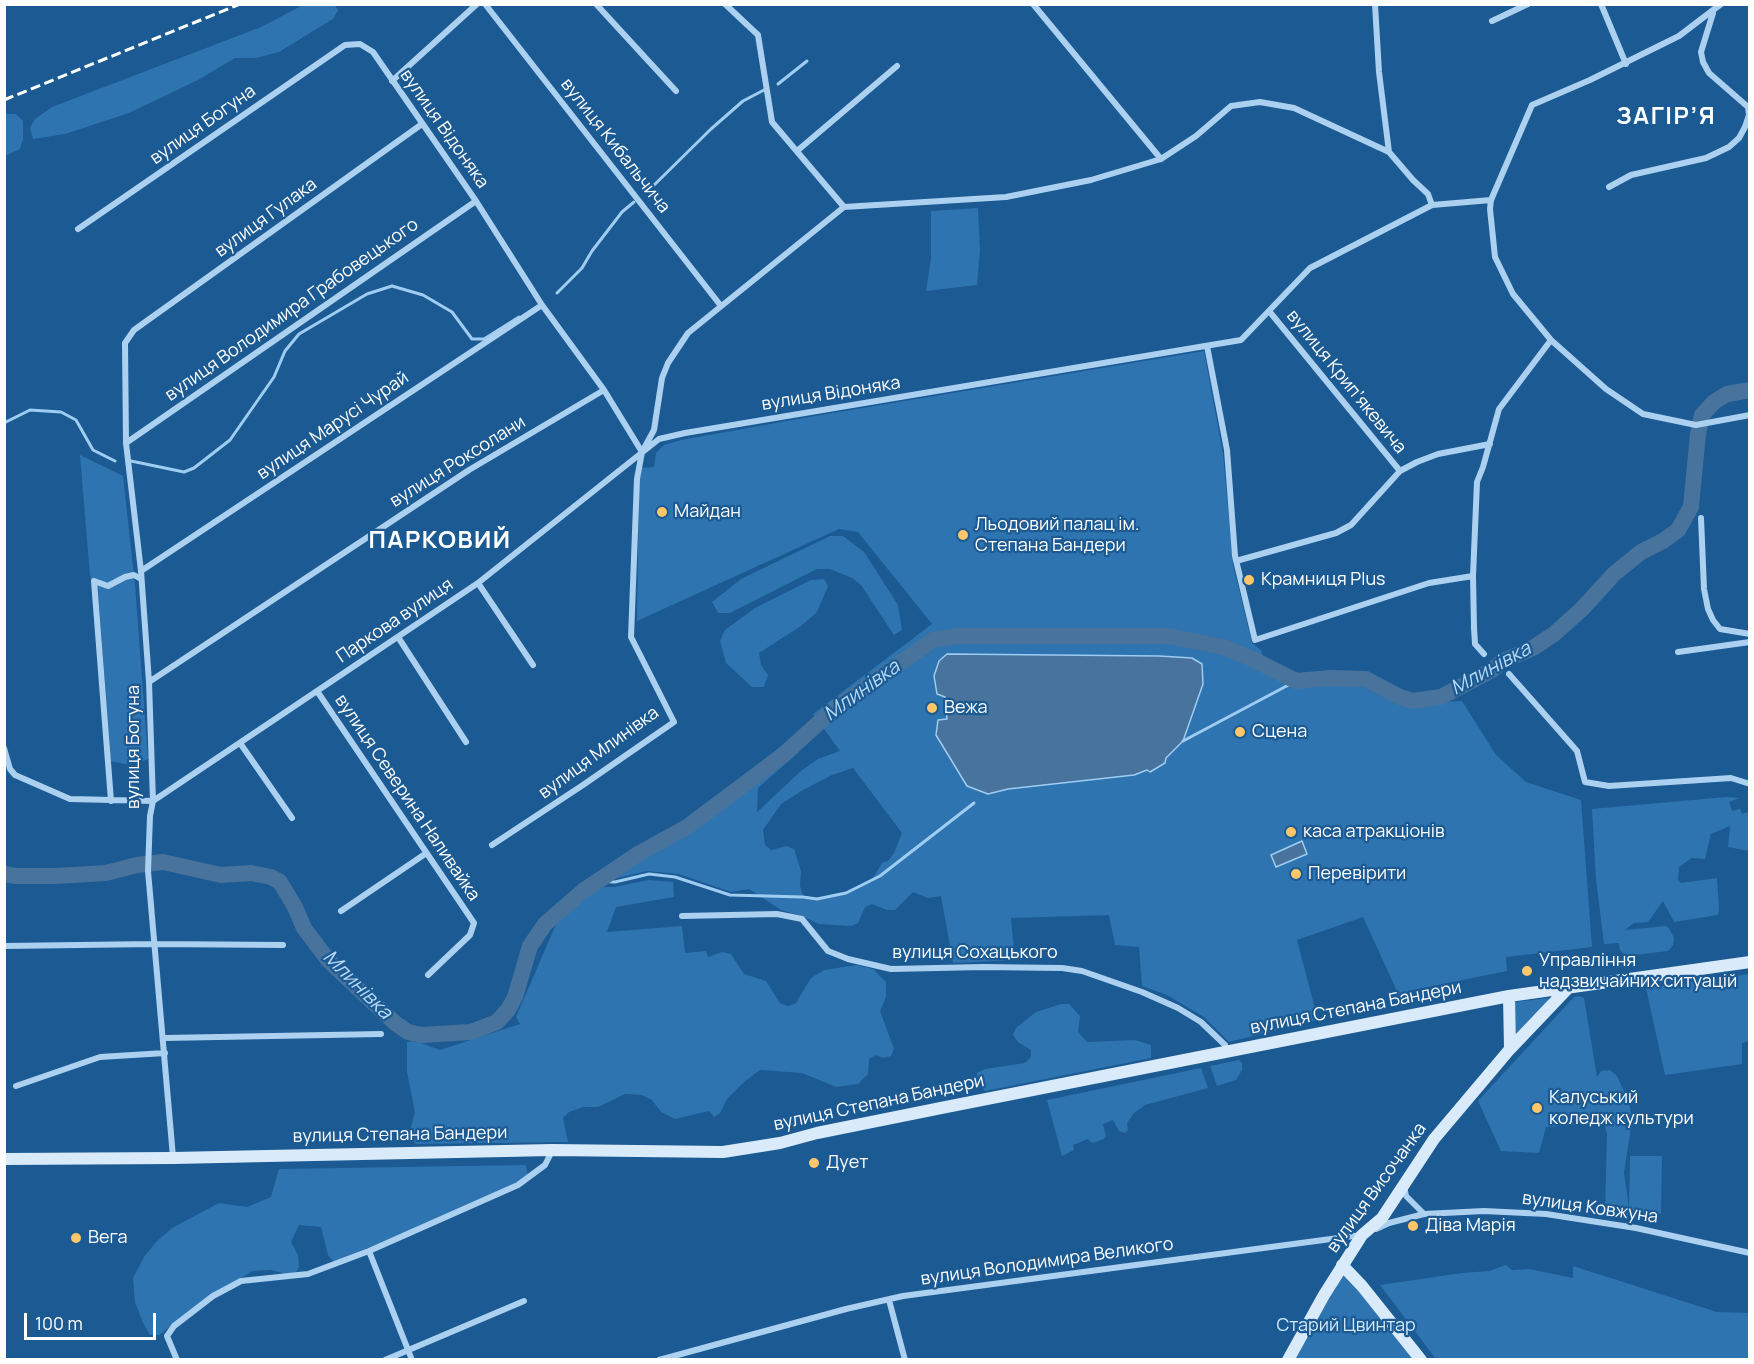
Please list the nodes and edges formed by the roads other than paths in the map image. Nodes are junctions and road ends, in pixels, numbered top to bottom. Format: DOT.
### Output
graph roads {
  1 [pos="477,4"];
  2 [pos="485,4"];
  3 [pos="596,4"];
  4 [pos="725,4"];
  5 [pos="1033,4"];
  6 [pos="1376,4"];
  7 [pos="1528,4"];
  8 [pos="1601,4"];
  9 [pos="1721,4"];
  10 [pos="1713,12"];
  11 [pos="1492,21"];
  12 [pos="345,45"];
  13 [pos="1626,64"];
  14 [pos="897,66"];
  15 [pos="392,81"];
  16 [pos="676,91"];
  17 [pos="1749,108"];
  18 [pos="422,124"];
  19 [pos="797,151"];
  20 [pos="1389,152"];
  21 [pos="1161,159"];
  22 [pos="1609,187"];
  23 [pos="1491,200"];
  24 [pos="476,201"];
  25 [pos="1432,205"];
  26 [pos="844,207"];
  27 [pos="78,229"];
  28 [pos="542,305"];
  29 [pos="721,306"];
  30 [pos="1269,311"];
  31 [pos="129,338"];
  32 [pos="1551,340"];
  33 [pos="1207,346"];
  34 [pos="604,390"];
  35 [pos="1749,416"];
  36 [pos="126,443"];
  37 [pos="1490,444"];
  38 [pos="642,452"];
  39 [pos="1400,471"];
  40 [pos="1701,518"];
  41 [pos="1236,561"];
  42 [pos="141,575"];
  43 [pos="1473,576"];
  44 [pos="478,583"];
  45 [pos="1749,634"];
  46 [pos="398,637"];
  47 [pos="1749,642"];
  48 [pos="1678,652"];
  49 [pos="1484,654"];
  50 [pos="532,665"];
  51 [pos="1509,674"];
  52 [pos="149,682"];
  53 [pos="317,691"];
  54 [pos="466,742"];
  55 [pos="240,743"];
  56 [pos="4,748"];
  57 [pos="1749,784"];
  58 [pos="111,801"];
  59 [pos="153,801"];
  60 [pos="292,818"];
  61 [pos="492,845"];
  62 [pos="425,854"];
  63 [pos="341,911"];
  64 [pos="682,916"];
  65 [pos="154,944"];
  66 [pos="283,945"];
  67 [pos="4,946"];
  68 [pos="1749,962"];
  69 [pos="428,975"];
  70 [pos="1570,986"];
  71 [pos="1509,996"];
  72 [pos="381,1034"];
  73 [pos="164,1038"];
  74 [pos="1510,1049"];
  75 [pos="1226,1051"];
  76 [pos="165,1053"];
  77 [pos="15,1086"];
  78 [pos="552,1150"];
  79 [pos="174,1158"];
  80 [pos="4,1159"];
  81 [pos="1403,1183"];
  82 [pos="1424,1214"];
  83 [pos="1362,1235"];
  84 [pos="369,1251"];
  85 [pos="1749,1253"];
  86 [pos="1342,1265"];
  87 [pos="889,1300"];
  88 [pos="524,1301"];
  89 [pos="408,1350"];
  90 [pos="177,1359"];
  91 [pos="386,1359"];
  92 [pos="412,1359"];
  93 [pos="660,1359"];
  94 [pos="905,1359"];
  95 [pos="1288,1359"];
  96 [pos="1421,1359"];
  1 -- 15 [label="street"];
  2 -- 29 [label="street, вулиця Кибальчича"];
  3 -- 16 [label="street"];
  4 -- 19 [label="street"];
  5 -- 21 [label="street"];
  6 -- 20 [label="street"];
  7 -- 11 [label="street"];
  8 -- 13 [label="street"];
  9 -- 10 [label="street"];
  10 -- 13 [label="street"];
  10 -- 17 [label="street"];
  12 -- 15 [label="street, вулиця Відоняка"];
  12 -- 27 [label="street, вулиця Богуна"];
  13 -- 23 [label="street"];
  14 -- 19 [label="street"];
  15 -- 18 [label="street, вулиця Відоняка"];
  17 -- 22 [label="street"];
  18 -- 24 [label="street, вулиця Відоняка"];
  18 -- 31 [label="street, вулиця Гулака"];
  19 -- 26 [label="street"];
  20 -- 21 [label="street"];
  20 -- 25 [label="street"];
  21 -- 26 [label="street"];
  23 -- 25 [label="street, вулиця Відоняка"];
  23 -- 32 [label="street"];
  24 -- 28 [label="street, вулиця Відоняка"];
  24 -- 36 [label="street, вулиця Володимира Грабовецького"];
  25 -- 30 [label="street, вулиця Відоняка"];
  26 -- 29 [label="street"];
  28 -- 34 [label="street, вулиця Відоняка"];
  28 -- 42 [label="street, вулиця Марусі Чурай"];
  29 -- 38 [label="street"];
  30 -- 33 [label="street, вулиця Відоняка"];
  30 -- 39 [label="street, вулиця Крипʼякевича"];
  31 -- 36 [label="street, вулиця Богуна"];
  32 -- 35 [label="street"];
  32 -- 37 [label="street"];
  33 -- 38 [label="street, вулиця Відоняка"];
  33 -- 41 [label="street"];
  34 -- 38 [label="street, вулиця Відоняка"];
  34 -- 52 [label="street, вулиця Роксолани"];
  36 -- 42 [label="street, вулиця Богуна"];
  37 -- 39 [label="street"];
  37 -- 43 [label="street"];
  38 -- 44 [label="street, Паркова вулиця"];
  38 -- 61 [label="street, вулиця Млинівка"];
  39 -- 41 [label="street"];
  40 -- 45 [label="street"];
  41 -- 43 [label="street"];
  42 -- 52 [label="street, вулиця Богуна"];
  42 -- 58 [label="street"];
  43 -- 49 [label="street"];
  44 -- 46 [label="street, Паркова вулиця"];
  44 -- 50 [label="street"];
  46 -- 53 [label="street, Паркова вулиця"];
  46 -- 54 [label="street"];
  47 -- 48 [label="street"];
  51 -- 57 [label="street"];
  52 -- 59 [label="street, вулиця Богуна"];
  53 -- 55 [label="street, Паркова вулиця"];
  53 -- 62 [label="street, вулиця Северина Наливайка"];
  55 -- 59 [label="street, Паркова вулиця"];
  55 -- 60 [label="street"];
  56 -- 58 [label="street"];
  58 -- 59 [label="street"];
  59 -- 65 [label="street, вулиця Богуна"];
  62 -- 63 [label="street"];
  62 -- 69 [label="street, вулиця Северина Наливайка"];
  64 -- 75 [label="street, вулиця Сохацького"];
  65 -- 66 [label="street"];
  65 -- 67 [label="street"];
  65 -- 73 [label="street, вулиця Богуна"];
  68 -- 70 [label="main road, вулиця Степана Бандери"];
  70 -- 71 [label="main road, вулиця Степана Бандери"];
  70 -- 74 [label="main road, вулиця Височанка"];
  71 -- 74 [label="main road"];
  71 -- 75 [label="main road, вулиця Степана Бандери"];
  72 -- 73 [label="street"];
  73 -- 76 [label="street, вулиця Богуна"];
  74 -- 81 [label="main road, вулиця Височанка"];
  75 -- 78 [label="main road, вулиця Степана Бандери"];
  76 -- 77 [label="street"];
  76 -- 79 [label="street, вулиця Богуна"];
  78 -- 79 [label="main road, вулиця Степана Бандери"];
  78 -- 84 [label="street"];
  79 -- 80 [label="main road, вулиця Степана Бандери"];
  81 -- 82 [label="street"];
  81 -- 83 [label="main road, вулиця Височанка"];
  82 -- 83 [label="street, вулиця Ковжуна"];
  82 -- 85 [label="street, вулиця Ковжуна"];
  83 -- 86 [label="main road, вулиця Височанка"];
  83 -- 87 [label="street, вулиця Володимира Великого"];
  84 -- 89 [label="street"];
  84 -- 90 [label="street"];
  86 -- 95 [label="main road, вулиця Височанка"];
  86 -- 96 [label="main road"];
  87 -- 93 [label="street, вулиця Володимира Великого"];
  87 -- 94 [label="street"];
  88 -- 89 [label="street"];
  89 -- 91 [label="street"];
  89 -- 92 [label="street"];
}
